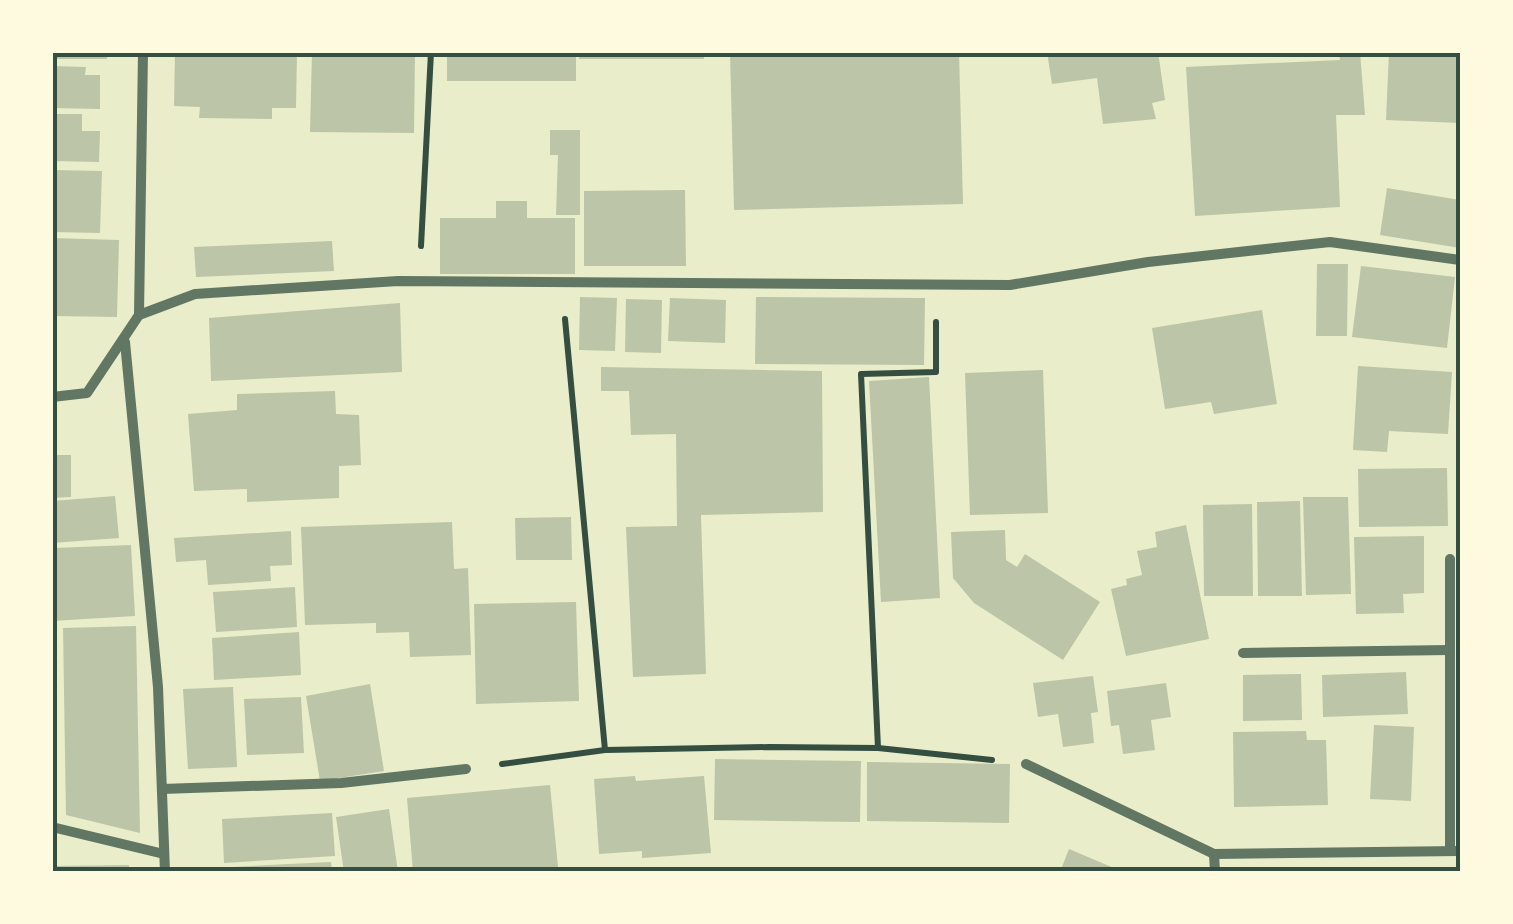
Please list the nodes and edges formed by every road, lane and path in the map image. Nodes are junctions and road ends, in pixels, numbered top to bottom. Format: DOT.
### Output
graph roads {
  1 [pos="143,52"];
  2 [pos="431,52"];
  3 [pos="1460,260"];
  4 [pos="419,282"];
  5 [pos="562,283"];
  6 [pos="936,285"];
  7 [pos="140,316"];
  8 [pos="124,340"];
  9 [pos="52,397"];
  10 [pos="1450,559"];
  11 [pos="1450,650"];
  12 [pos="1243,653"];
  13 [pos="878,748"];
  14 [pos="605,750"];
  15 [pos="1026,764"];
  16 [pos="466,769"];
  17 [pos="162,789"];
  18 [pos="52,827"];
  19 [pos="1455,851"];
  20 [pos="164,854"];
  21 [pos="1214,854"];
  22 [pos="165,872"];
  23 [pos="1215,872"];
  1 -- 7 [label="street"];
  2 -- 4 [label="path"];
  3 -- 6 [label="street"];
  4 -- 5 [label="street"];
  4 -- 7 [label="street"];
  5 -- 6 [label="street"];
  5 -- 14 [label="path"];
  6 -- 13 [label="path"];
  7 -- 8 [label="street"];
  8 -- 9 [label="street"];
  8 -- 17 [label="street"];
  10 -- 11 [label="street"];
  11 -- 12 [label="street"];
  11 -- 19 [label="street"];
  13 -- 14 [label="path"];
  13 -- 15 [label="path"];
  14 -- 16 [label="path"];
  15 -- 21 [label="street"];
  16 -- 17 [label="street"];
  17 -- 20 [label="street"];
  18 -- 20 [label="street"];
  19 -- 21 [label="street"];
  20 -- 22 [label="street"];
  21 -- 23 [label="street"];
}
